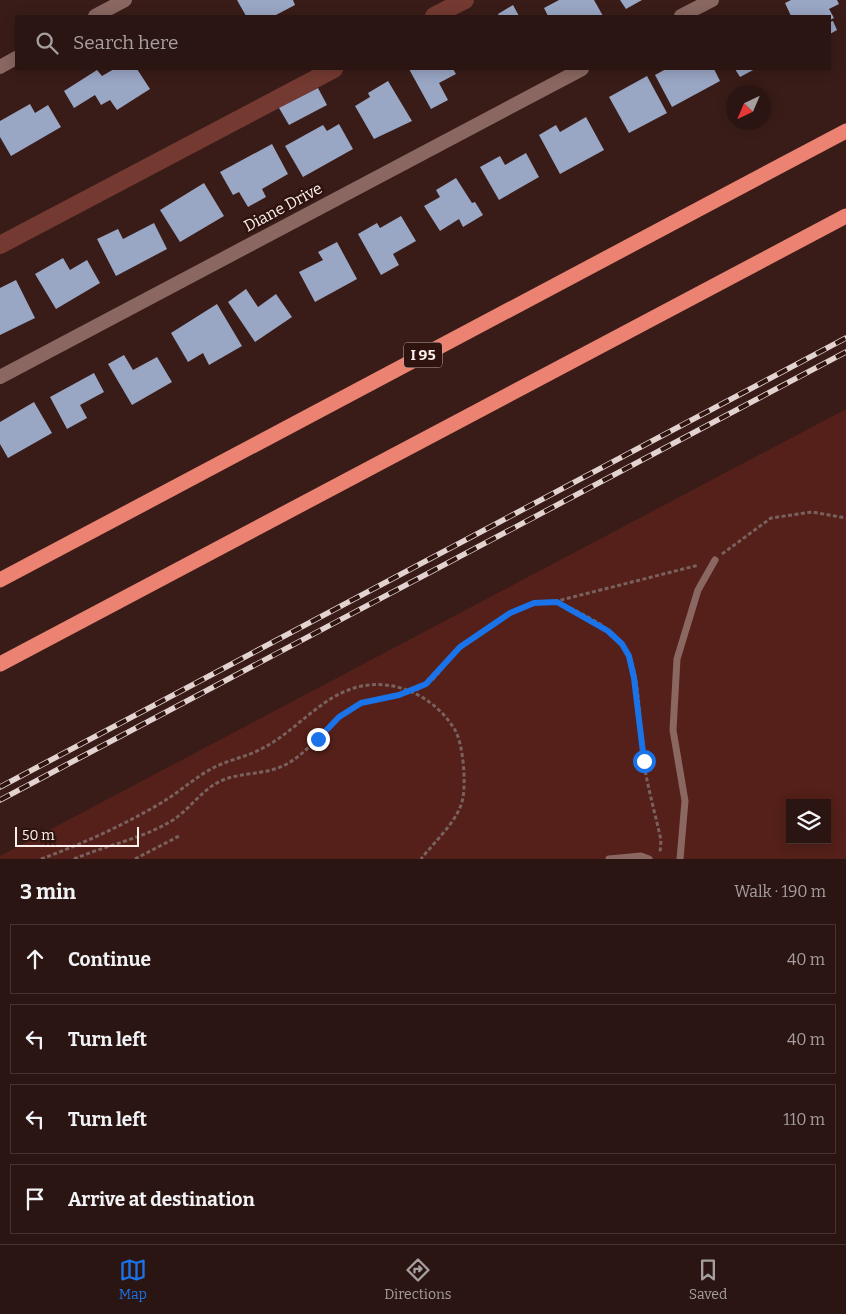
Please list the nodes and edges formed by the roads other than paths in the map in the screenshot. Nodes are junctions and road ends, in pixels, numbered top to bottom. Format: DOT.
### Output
graph roads {
  1 [pos="125,0"];
  2 [pos="712,0"];
  3 [pos="97,15"];
  4 [pos="683,15"];
  5 [pos="15,59"];
  6 [pos="0,67"];
  7 [pos="580,70"];
  8 [pos="846,131"];
  9 [pos="846,216"];
  10 [pos="0,377"];
  11 [pos="715,560"];
  12 [pos="0,580"];
  13 [pos="0,664"];
  14 [pos="609,859"];
  15 [pos="649,859"];
  16 [pos="680,859"];
  1 -- 3 [label="street"];
  2 -- 4 [label="street"];
  5 -- 6 [label="street"];
  7 -- 10 [label="street, Diane Drive"];
  8 -- 12 [label="highway, I 95"];
  9 -- 13 [label="highway"];
  11 -- 16 [label="lane"];
  14 -- 15 [label="lane"];
}
